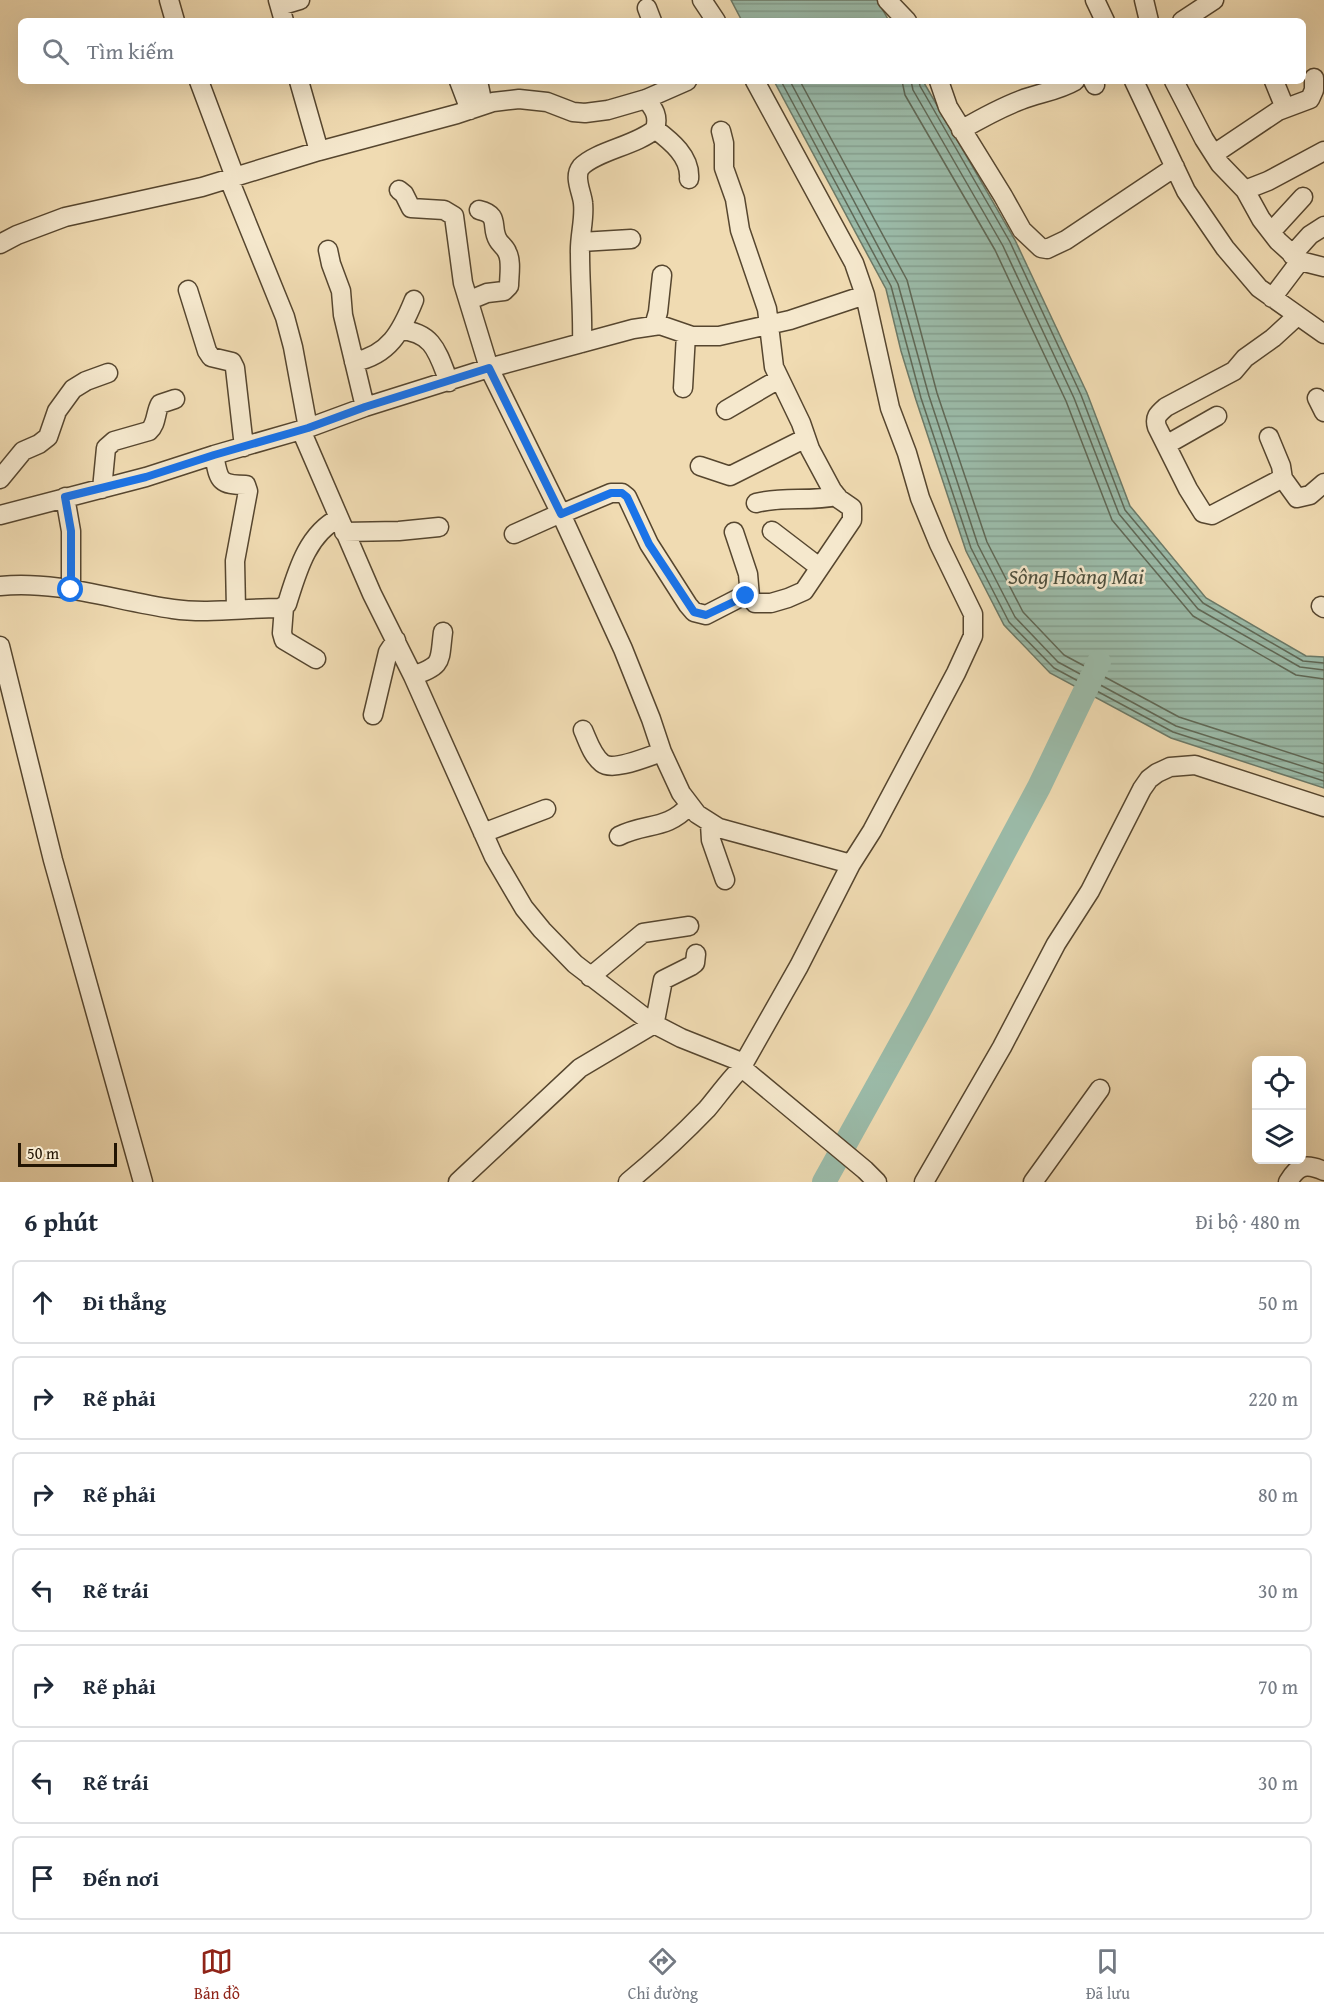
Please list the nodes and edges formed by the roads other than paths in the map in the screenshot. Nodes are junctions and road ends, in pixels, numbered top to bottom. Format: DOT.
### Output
graph roads {
  1 [pos="169,0"];
  2 [pos="300,0"];
  3 [pos="702,0"];
  4 [pos="887,0"];
  5 [pos="1095,0"];
  6 [pos="1144,0"];
  7 [pos="1214,0"];
  8 [pos="281,9"];
  9 [pos="174,18"];
  10 [pos="714,18"];
  11 [pos="904,18"];
  12 [pos="1103,18"];
  13 [pos="1148,18"];
  14 [pos="1187,18"];
  15 [pos="1314,78"];
  16 [pos="200,84"];
  17 [pos="300,84"];
  18 [pos="461,84"];
  19 [pos="478,84"];
  20 [pos="678,84"];
  21 [pos="757,84"];
  22 [pos="940,84"];
  23 [pos="1069,84"];
  24 [pos="1135,84"];
  25 [pos="1175,84"];
  26 [pos="1275,84"];
  27 [pos="1037,88"];
  28 [pos="646,99"];
  29 [pos="476,107"];
  30 [pos="1285,108"];
  31 [pos="655,129"];
  32 [pos="961,130"];
  33 [pos="721,131"];
  34 [pos="1324,150"];
  35 [pos="319,151"];
  36 [pos="1214,154"];
  37 [pos="1175,167"];
  38 [pos="232,178"];
  39 [pos="689,179"];
  40 [pos="399,190"];
  41 [pos="1245,190"];
  42 [pos="1303,196"];
  43 [pos="479,210"];
  44 [pos="1324,226"];
  45 [pos="1271,232"];
  46 [pos="631,239"];
  47 [pos="581,242"];
  48 [pos="0,244"];
  49 [pos="328,250"];
  50 [pos="1296,258"];
  51 [pos="1324,267"];
  52 [pos="662,275"];
  53 [pos="188,290"];
  54 [pos="865,295"];
  55 [pos="1272,298"];
  56 [pos="414,300"];
  57 [pos="470,300"];
  58 [pos="1297,316"];
  59 [pos="768,324"];
  60 [pos="654,326"];
  61 [pos="400,330"];
  62 [pos="686,334"];
  63 [pos="1324,334"];
  64 [pos="582,343"];
  65 [pos="354,362"];
  66 [pos="489,368"];
  67 [pos="108,373"];
  68 [pos="779,379"];
  69 [pos="449,382"];
  70 [pos="683,388"];
  71 [pos="175,399"];
  72 [pos="365,407"];
  73 [pos="726,410"];
  74 [pos="1217,416"];
  75 [pos="304,429"];
  76 [pos="1269,437"];
  77 [pos="807,438"];
  78 [pos="1166,445"];
  79 [pos="244,447"];
  80 [pos="214,455"];
  81 [pos="700,466"];
  82 [pos="0,479"];
  83 [pos="1283,479"];
  84 [pos="1324,483"];
  85 [pos="102,489"];
  86 [pos="837,496"];
  87 [pos="65,497"];
  88 [pos="756,503"];
  89 [pos="0,511"];
  90 [pos="561,514"];
  91 [pos="342,525"];
  92 [pos="439,527"];
  93 [pos="772,531"];
  94 [pos="734,532"];
  95 [pos="514,534"];
  96 [pos="819,567"];
  97 [pos="0,586"];
  98 [pos="71,590"];
  99 [pos="750,597"];
  100 [pos="284,607"];
  101 [pos="236,609"];
  102 [pos="443,632"];
  103 [pos="396,640"];
  104 [pos="0,645"];
  105 [pos="316,659"];
  106 [pos="413,676"];
  107 [pos="373,715"];
  108 [pos="584,730"];
  109 [pos="662,752"];
  110 [pos="690,805"];
  111 [pos="1324,807"];
  112 [pos="546,809"];
  113 [pos="710,824"];
  114 [pos="483,833"];
  115 [pos="619,836"];
  116 [pos="851,864"];
  117 [pos="725,880"];
  118 [pos="689,926"];
  119 [pos="696,954"];
  120 [pos="590,977"];
  121 [pos="653,1023"];
  122 [pos="742,1067"];
  123 [pos="1100,1089"];
  124 [pos="1324,1171"];
  125 [pos="871,1176"];
  126 [pos="143,1182"];
  127 [pos="458,1182"];
  128 [pos="628,1182"];
  129 [pos="924,1182"];
  130 [pos="1033,1182"];
  131 [pos="1288,1182"];
  1 -- 9 [label="street"];
  2 -- 8 [label="street"];
  3 -- 10 [label="street"];
  4 -- 11 [label="street"];
  5 -- 12 [label="street"];
  6 -- 13 [label="street"];
  7 -- 14 [label="street"];
  15 -- 30 [label="street"];
  16 -- 38 [label="street"];
  17 -- 35 [label="street"];
  18 -- 29 [label="street"];
  19 -- 29 [label="street"];
  20 -- 28 [label="street"];
  21 -- 54 [label="street"];
  22 -- 32 [label="street"];
  23 -- 27 [label="street"];
  24 -- 37 [label="street"];
  25 -- 36 [label="street"];
  26 -- 30 [label="street"];
  27 -- 32 [label="street"];
  28 -- 29 [label="street"];
  28 -- 31 [label="street"];
  29 -- 35 [label="street"];
  30 -- 36 [label="street"];
  31 -- 39 [label="street"];
  31 -- 47 [label="street"];
  32 -- 37 [label="street"];
  33 -- 59 [label="street"];
  34 -- 41 [label="street"];
  35 -- 38 [label="street"];
  36 -- 41 [label="street"];
  37 -- 55 [label="street"];
  38 -- 48 [label="street"];
  38 -- 75 [label="street"];
  40 -- 57 [label="street"];
  41 -- 45 [label="street"];
  42 -- 45 [label="street"];
  43 -- 57 [label="street"];
  44 -- 50 [label="street"];
  45 -- 50 [label="street"];
  46 -- 47 [label="street"];
  47 -- 64 [label="street"];
  49 -- 65 [label="street"];
  50 -- 51 [label="street"];
  50 -- 55 [label="street"];
  52 -- 60 [label="street"];
  53 -- 79 [label="street"];
  54 -- 59 [label="street"];
  54 -- 116 [label="street"];
  55 -- 58 [label="street"];
  56 -- 61 [label="street"];
  57 -- 66 [label="street"];
  58 -- 63 [label="street"];
  58 -- 78 [label="street"];
  59 -- 62 [label="street"];
  59 -- 68 [label="street"];
  60 -- 62 [label="street"];
  60 -- 64 [label="street"];
  61 -- 65 [label="street"];
  61 -- 69 [label="street"];
  62 -- 70 [label="street"];
  64 -- 66 [label="street"];
  65 -- 72 [label="street"];
  66 -- 69 [label="street"];
  66 -- 90 [label="street"];
  67 -- 82 [label="street"];
  68 -- 73 [label="street"];
  68 -- 77 [label="street"];
  69 -- 72 [label="street"];
  71 -- 85 [label="street"];
  72 -- 75 [label="street"];
  74 -- 78 [label="street"];
  75 -- 79 [label="street"];
  75 -- 91 [label="street"];
  76 -- 83 [label="street"];
  77 -- 81 [label="street"];
  77 -- 86 [label="street"];
  78 -- 83 [label="street"];
  79 -- 80 [label="street"];
  80 -- 85 [label="street"];
  80 -- 101 [label="street"];
  83 -- 84 [label="street"];
  85 -- 87 [label="street"];
  86 -- 88 [label="street"];
  86 -- 96 [label="street"];
  87 -- 89 [label="street"];
  87 -- 98 [label="street"];
  90 -- 95 [label="street"];
  90 -- 99 [label="street"];
  90 -- 109 [label="street"];
  91 -- 92 [label="street"];
  91 -- 100 [label="street"];
  91 -- 103 [label="street"];
  93 -- 96 [label="street"];
  94 -- 99 [label="street"];
  96 -- 99 [label="street"];
  97 -- 98 [label="street"];
  98 -- 101 [label="street"];
  100 -- 101 [label="street"];
  100 -- 105 [label="street"];
  102 -- 106 [label="street"];
  103 -- 106 [label="street"];
  103 -- 107 [label="street"];
  104 -- 126 [label="street"];
  106 -- 114 [label="street"];
  108 -- 109 [label="street"];
  109 -- 110 [label="street"];
  110 -- 113 [label="street"];
  110 -- 115 [label="street"];
  111 -- 129 [label="street"];
  112 -- 114 [label="street"];
  113 -- 116 [label="street"];
  113 -- 117 [label="street"];
  114 -- 120 [label="street"];
  116 -- 122 [label="street"];
  118 -- 120 [label="street"];
  119 -- 121 [label="street"];
  120 -- 121 [label="street"];
  121 -- 122 [label="street"];
  121 -- 127 [label="street"];
  122 -- 125 [label="street"];
  122 -- 128 [label="street"];
  123 -- 130 [label="street"];
  124 -- 131 [label="street"];
}
